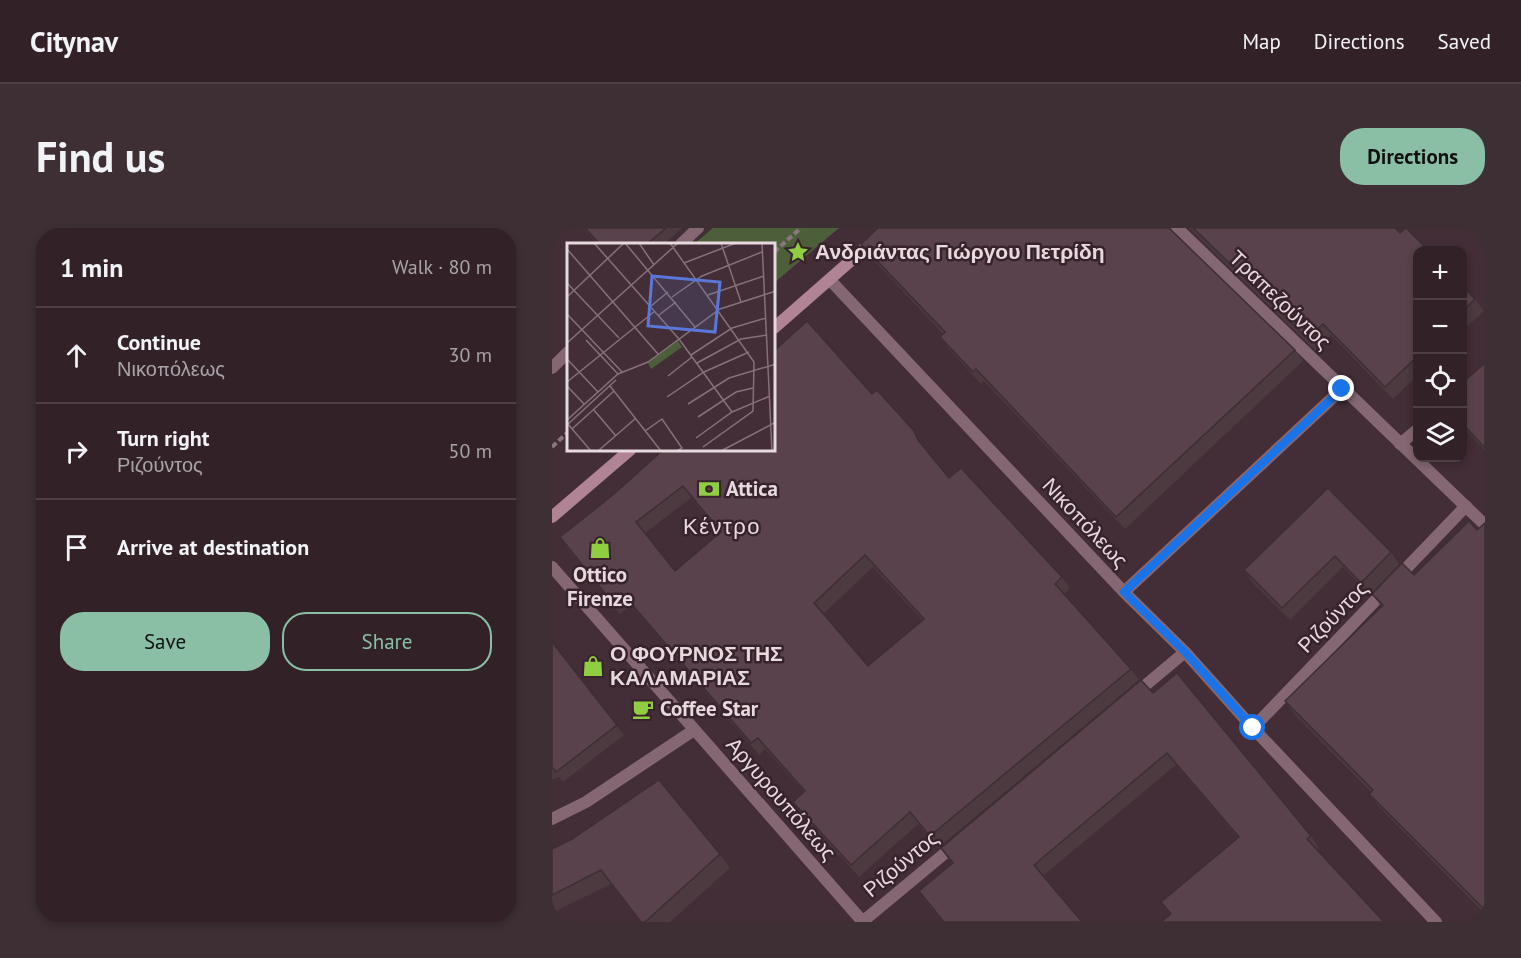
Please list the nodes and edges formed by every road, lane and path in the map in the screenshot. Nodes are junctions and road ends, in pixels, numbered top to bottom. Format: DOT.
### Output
graph roads {
  1 [pos="698,228"];
  2 [pos="801,228"];
  3 [pos="888,228"];
  4 [pos="1177,228"];
  5 [pos="682,243"];
  6 [pos="776,250"];
  7 [pos="830,280"];
  8 [pos="776,326"];
  9 [pos="567,353"];
  10 [pos="552,368"];
  11 [pos="1342,389"];
  12 [pos="567,433"];
  13 [pos="1413,433"];
  14 [pos="1400,444"];
  15 [pos="552,447"];
  16 [pos="628,452"];
  17 [pos="1466,506"];
  18 [pos="552,516"];
  19 [pos="1485,525"];
  20 [pos="552,567"];
  21 [pos="1124,592"];
  22 [pos="1185,652"];
  23 [pos="1122,705"];
  24 [pos="1253,728"];
  25 [pos="694,730"];
  26 [pos="552,819"];
  27 [pos="961,839"];
  28 [pos="863,922"];
  29 [pos="1436,922"];
  1 -- 5 [label="street"];
  2 -- 6 [label="path"];
  3 -- 7 [label="main road"];
  4 -- 11 [label="street, Τραπεζούντος"];
  7 -- 8 [label="main road"];
  7 -- 21 [label="street, Νικοπόλεως"];
  9 -- 10 [label="street"];
  11 -- 14 [label="street, Τραπεζούντος"];
  11 -- 21 [label="street"];
  12 -- 15 [label="path"];
  13 -- 14 [label="street"];
  14 -- 17 [label="street, Τραπεζούντος"];
  16 -- 18 [label="main road"];
  17 -- 19 [label="street, Τραπεζούντος"];
  17 -- 24 [label="street, Ριζούντος"];
  20 -- 25 [label="street, Αργυρουπόλεως"];
  21 -- 22 [label="street, Νικοπόλεως"];
  22 -- 23 [label="street"];
  22 -- 24 [label="street, Νικοπόλεως"];
  24 -- 29 [label="street, Νικοπόλεως"];
  25 -- 26 [label="street"];
  25 -- 28 [label="street, Αργυρουπόλεως"];
  27 -- 28 [label="street, Ριζούντος"];
}
